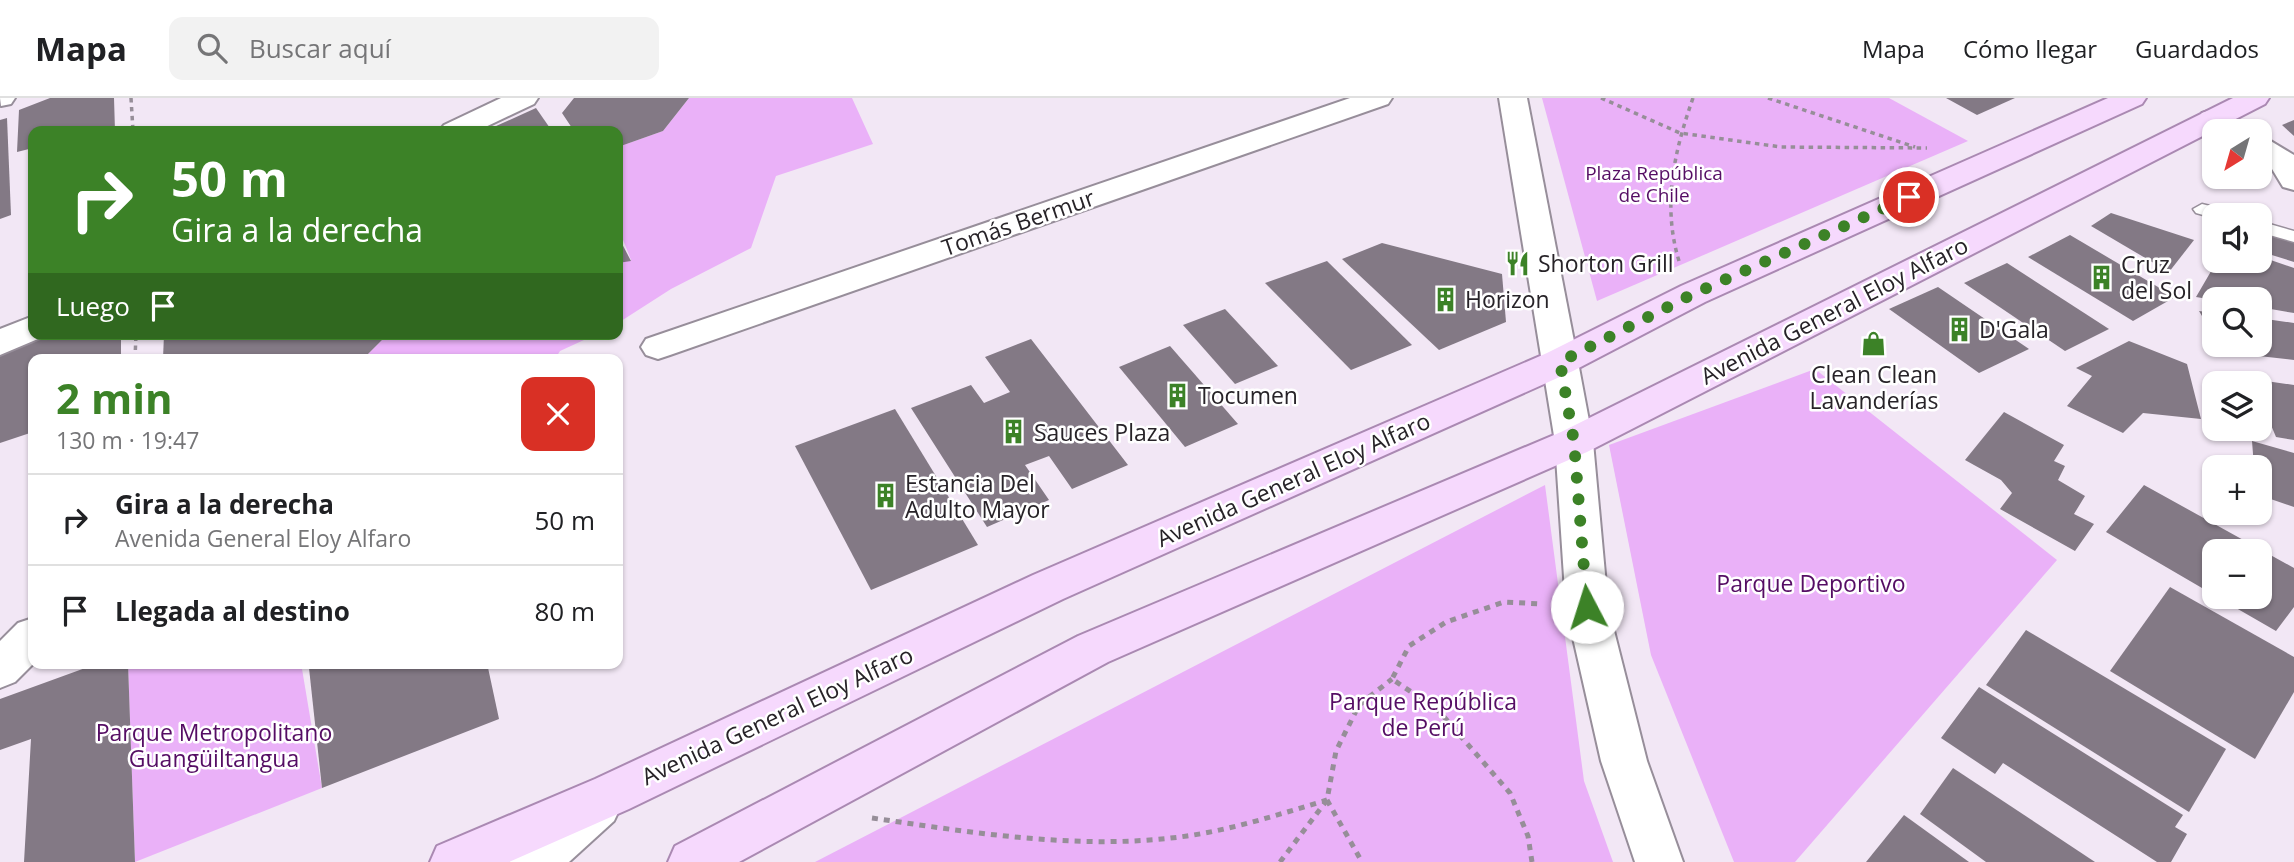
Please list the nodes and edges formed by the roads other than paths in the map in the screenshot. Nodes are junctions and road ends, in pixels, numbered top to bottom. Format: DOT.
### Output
graph roads {
  1 [pos="524,98"];
  2 [pos="1378,98"];
  3 [pos="1513,98"];
  4 [pos="2132,98"];
  5 [pos="2255,98"];
  6 [pos="2230,119"];
  7 [pos="465,126"];
  8 [pos="2202,135"];
  9 [pos="2272,153"];
  10 [pos="2294,181"];
  11 [pos="2272,230"];
  12 [pos="2294,237"];
  13 [pos="28,330"];
  14 [pos="0,343"];
  15 [pos="658,346"];
  16 [pos="1560,362"];
  17 [pos="1574,442"];
  18 [pos="28,641"];
  19 [pos="0,669"];
  20 [pos="612,794"];
  21 [pos="454,862"];
  22 [pos="533,862"];
  23 [pos="692,862"];
  24 [pos="1659,862"];
  1 -- 7 [label="street"];
  2 -- 15 [label="street, Tomás Bermur"];
  3 -- 16 [label="street"];
  4 -- 16 [label="main road, Avenida General Eloy Alfaro"];
  5 -- 6 [label="main road, Avenida General Eloy Alfaro"];
  8 -- 17 [label="main road, Avenida General Eloy Alfaro"];
  9 -- 10 [label="street"];
  11 -- 12 [label="lane"];
  13 -- 14 [label="street"];
  16 -- 17 [label="street"];
  16 -- 20 [label="main road, Avenida General Eloy Alfaro"];
  17 -- 23 [label="main road, Avenida General Eloy Alfaro"];
  17 -- 24 [label="street"];
  18 -- 19 [label="street"];
  20 -- 21 [label="main road, Avenida General Eloy Alfaro"];
  20 -- 22 [label="street"];
}
